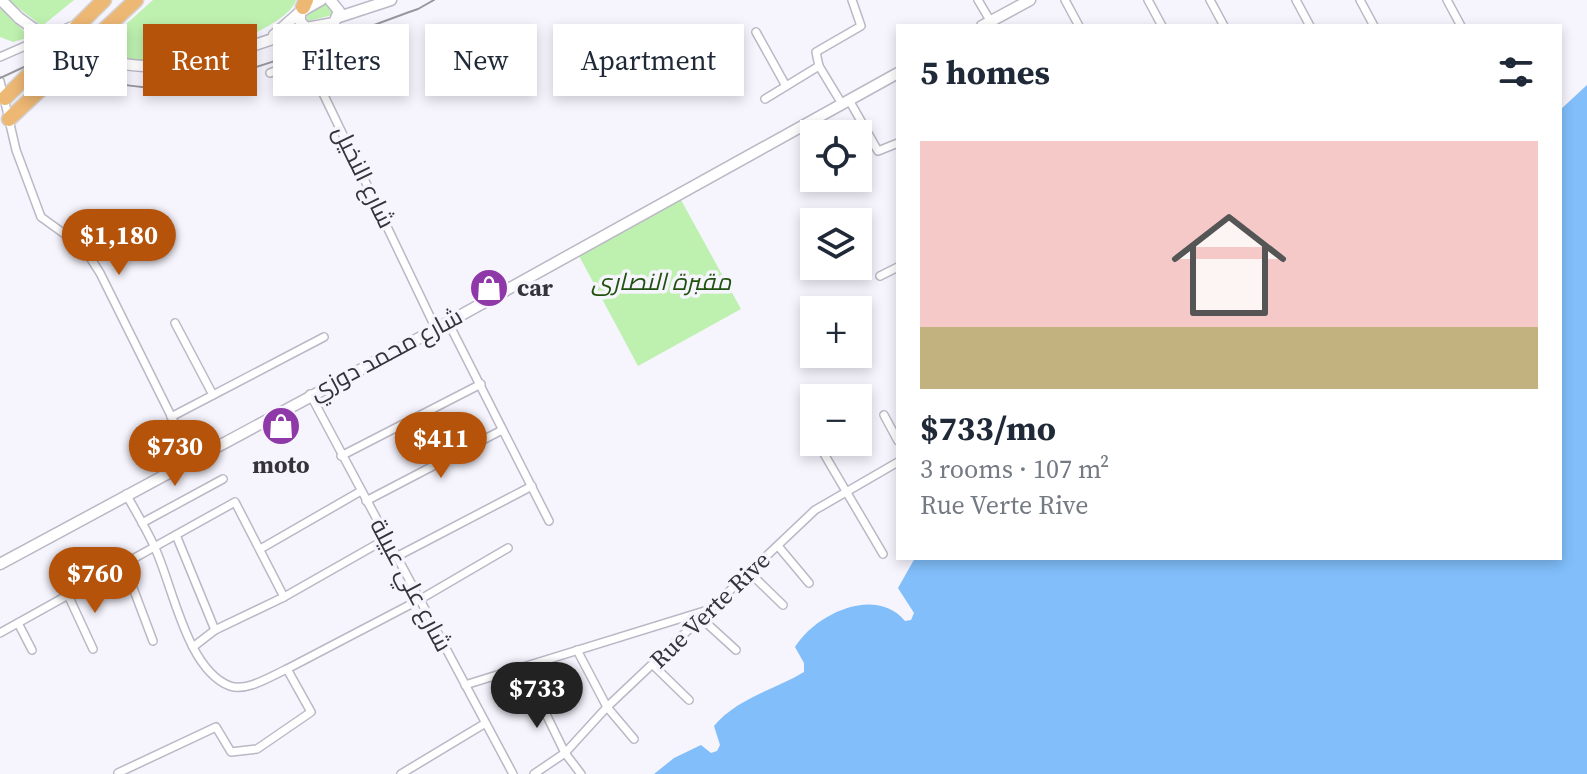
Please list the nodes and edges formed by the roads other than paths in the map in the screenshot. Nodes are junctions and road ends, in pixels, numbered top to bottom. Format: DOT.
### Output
graph roads {
  1 [pos="1,0"];
  2 [pos="136,0"];
  3 [pos="321,0"];
  4 [pos="367,0"];
  5 [pos="391,0"];
  6 [pos="852,0"];
  7 [pos="978,0"];
  8 [pos="1030,0"];
  9 [pos="1065,0"];
  10 [pos="1148,0"];
  11 [pos="1210,0"];
  12 [pos="1296,0"];
  13 [pos="1360,0"];
  14 [pos="1447,0"];
  15 [pos="332,1"];
  16 [pos="100,2"];
  17 [pos="303,7"];
  18 [pos="339,17"];
  19 [pos="80,22"];
  20 [pos="328,24"];
  21 [pos="987,24"];
  22 [pos="1078,24"];
  23 [pos="1161,24"];
  24 [pos="1223,24"];
  25 [pos="1309,24"];
  26 [pos="1373,24"];
  27 [pos="1460,24"];
  28 [pos="756,32"];
  29 [pos="273,38"];
  30 [pos="268,40"];
  31 [pos="2,54"];
  32 [pos="819,66"];
  33 [pos="270,73"];
  34 [pos="896,74"];
  35 [pos="0,81"];
  36 [pos="786,86"];
  37 [pos="5,98"];
  38 [pos="765,99"];
  39 [pos="846,102"];
  40 [pos="9,119"];
  41 [pos="896,144"];
  42 [pos="896,268"];
  43 [pos="880,276"];
  44 [pos="448,322"];
  45 [pos="175,323"];
  46 [pos="436,329"];
  47 [pos="324,337"];
  48 [pos="481,384"];
  49 [pos="310,394"];
  50 [pos="213,395"];
  51 [pos="884,415"];
  52 [pos="171,417"];
  53 [pos="502,430"];
  54 [pos="896,437"];
  55 [pos="341,456"];
  56 [pos="825,456"];
  57 [pos="192,458"];
  58 [pos="896,463"];
  59 [pos="223,479"];
  60 [pos="532,486"];
  61 [pos="361,491"];
  62 [pos="846,493"];
  63 [pos="126,494"];
  64 [pos="366,501"];
  65 [pos="549,521"];
  66 [pos="142,523"];
  67 [pos="176,535"];
  68 [pos="386,539"];
  69 [pos="778,546"];
  70 [pos="155,548"];
  71 [pos="262,548"];
  72 [pos="508,548"];
  73 [pos="883,554"];
  74 [pos="396,557"];
  75 [pos="0,564"];
  76 [pos="124,564"];
  77 [pos="750,573"];
  78 [pos="809,583"];
  79 [pos="68,595"];
  80 [pos="284,597"];
  81 [pos="419,600"];
  82 [pos="783,605"];
  83 [pos="714,608"];
  84 [pos="702,619"];
  85 [pos="18,623"];
  86 [pos="215,630"];
  87 [pos="0,633"];
  88 [pos="153,641"];
  89 [pos="193,647"];
  90 [pos="93,649"];
  91 [pos="32,650"];
  92 [pos="577,650"];
  93 [pos="736,650"];
  94 [pos="653,665"];
  95 [pos="523,667"];
  96 [pos="287,669"];
  97 [pos="465,685"];
  98 [pos="689,700"];
  99 [pos="607,707"];
  100 [pos="484,724"];
  101 [pos="634,739"];
  102 [pos="565,753"];
  103 [pos="118,773"];
  104 [pos="401,774"];
  105 [pos="513,774"];
  106 [pos="534,774"];
  107 [pos="581,774"];
  1 -- 30 [label="street, bridge"];
  2 -- 40 [label="highway"];
  3 -- 17 [label="street"];
  4 -- 15 [label="street"];
  5 -- 18 [label="street"];
  6 -- 32 [label="street"];
  7 -- 21 [label="street"];
  8 -- 21 [label="street"];
  9 -- 22 [label="street"];
  10 -- 23 [label="street"];
  11 -- 24 [label="street"];
  12 -- 25 [label="street"];
  13 -- 26 [label="street"];
  14 -- 27 [label="street"];
  15 -- 18 [label="street"];
  16 -- 19 [label="highway"];
  17 -- 30 [label="street"];
  18 -- 20 [label="street"];
  19 -- 31 [label="street"];
  19 -- 37 [label="highway"];
  28 -- 36 [label="street"];
  29 -- 30 [label="street"];
  32 -- 36 [label="street"];
  32 -- 39 [label="street"];
  33 -- 46 [label="street, شارع النخيل"];
  34 -- 39 [label="street, شارع محمد دوزي"];
  35 -- 37 [label="street"];
  36 -- 38 [label="street"];
  37 -- 40 [label="street"];
  39 -- 41 [label="street"];
  39 -- 44 [label="street, شارع محمد دوزي"];
  40 -- 52 [label="street"];
  42 -- 43 [label="street"];
  44 -- 46 [label="street, شارع محمد دوزي"];
  44 -- 48 [label="street"];
  45 -- 50 [label="street"];
  46 -- 49 [label="street, شارع محمد دوزي"];
  47 -- 50 [label="street"];
  48 -- 53 [label="street"];
  48 -- 55 [label="street"];
  49 -- 55 [label="street, شارع علي عبيلة"];
  49 -- 57 [label="street, شارع محمد دوزي"];
  50 -- 52 [label="street"];
  51 -- 54 [label="street"];
  52 -- 57 [label="street"];
  53 -- 60 [label="street"];
  53 -- 64 [label="street"];
  55 -- 61 [label="street, شارع علي عبيلة"];
  56 -- 62 [label="street"];
  57 -- 63 [label="street, شارع محمد دوزي"];
  58 -- 62 [label="street, Rue Verte Rive"];
  59 -- 66 [label="street"];
  60 -- 65 [label="street"];
  60 -- 74 [label="street"];
  61 -- 64 [label="street, شارع علي عبيلة"];
  61 -- 71 [label="street"];
  62 -- 69 [label="street, Rue Verte Rive"];
  62 -- 73 [label="street"];
  63 -- 66 [label="street"];
  63 -- 75 [label="street, شارع محمد دوزي"];
  64 -- 68 [label="street, شارع علي عبيلة"];
  66 -- 70 [label="street"];
  67 -- 70 [label="street"];
  67 -- 71 [label="street"];
  67 -- 86 [label="street"];
  68 -- 74 [label="street, شارع علي عبيلة"];
  68 -- 80 [label="street"];
  69 -- 77 [label="street, Rue Verte Rive"];
  69 -- 78 [label="street"];
  70 -- 76 [label="street"];
  70 -- 89 [label="street"];
  71 -- 80 [label="street"];
  72 -- 81 [label="street"];
  74 -- 81 [label="street, شارع علي عبيلة"];
  76 -- 79 [label="street"];
  76 -- 88 [label="street"];
  77 -- 82 [label="street"];
  77 -- 83 [label="street, Rue Verte Rive"];
  79 -- 85 [label="street"];
  79 -- 90 [label="street"];
  80 -- 86 [label="street"];
  81 -- 96 [label="street"];
  81 -- 97 [label="street, شارع علي عبيلة"];
  83 -- 84 [label="street, Rue Verte Rive"];
  83 -- 92 [label="street"];
  84 -- 93 [label="street"];
  84 -- 94 [label="street, Rue Verte Rive"];
  85 -- 87 [label="street"];
  85 -- 91 [label="street"];
  86 -- 89 [label="street"];
  89 -- 96 [label="street"];
  92 -- 95 [label="street"];
  92 -- 99 [label="street"];
  94 -- 98 [label="street"];
  94 -- 99 [label="street, Rue Verte Rive"];
  95 -- 97 [label="street"];
  95 -- 102 [label="street"];
  96 -- 103 [label="street"];
  97 -- 100 [label="street, شارع علي عبيلة"];
  99 -- 101 [label="street"];
  99 -- 102 [label="street, Rue Verte Rive"];
  100 -- 104 [label="street"];
  100 -- 105 [label="street, شارع علي عبيلة"];
  102 -- 106 [label="street, Rue Verte Rive"];
  102 -- 107 [label="street"];
}
